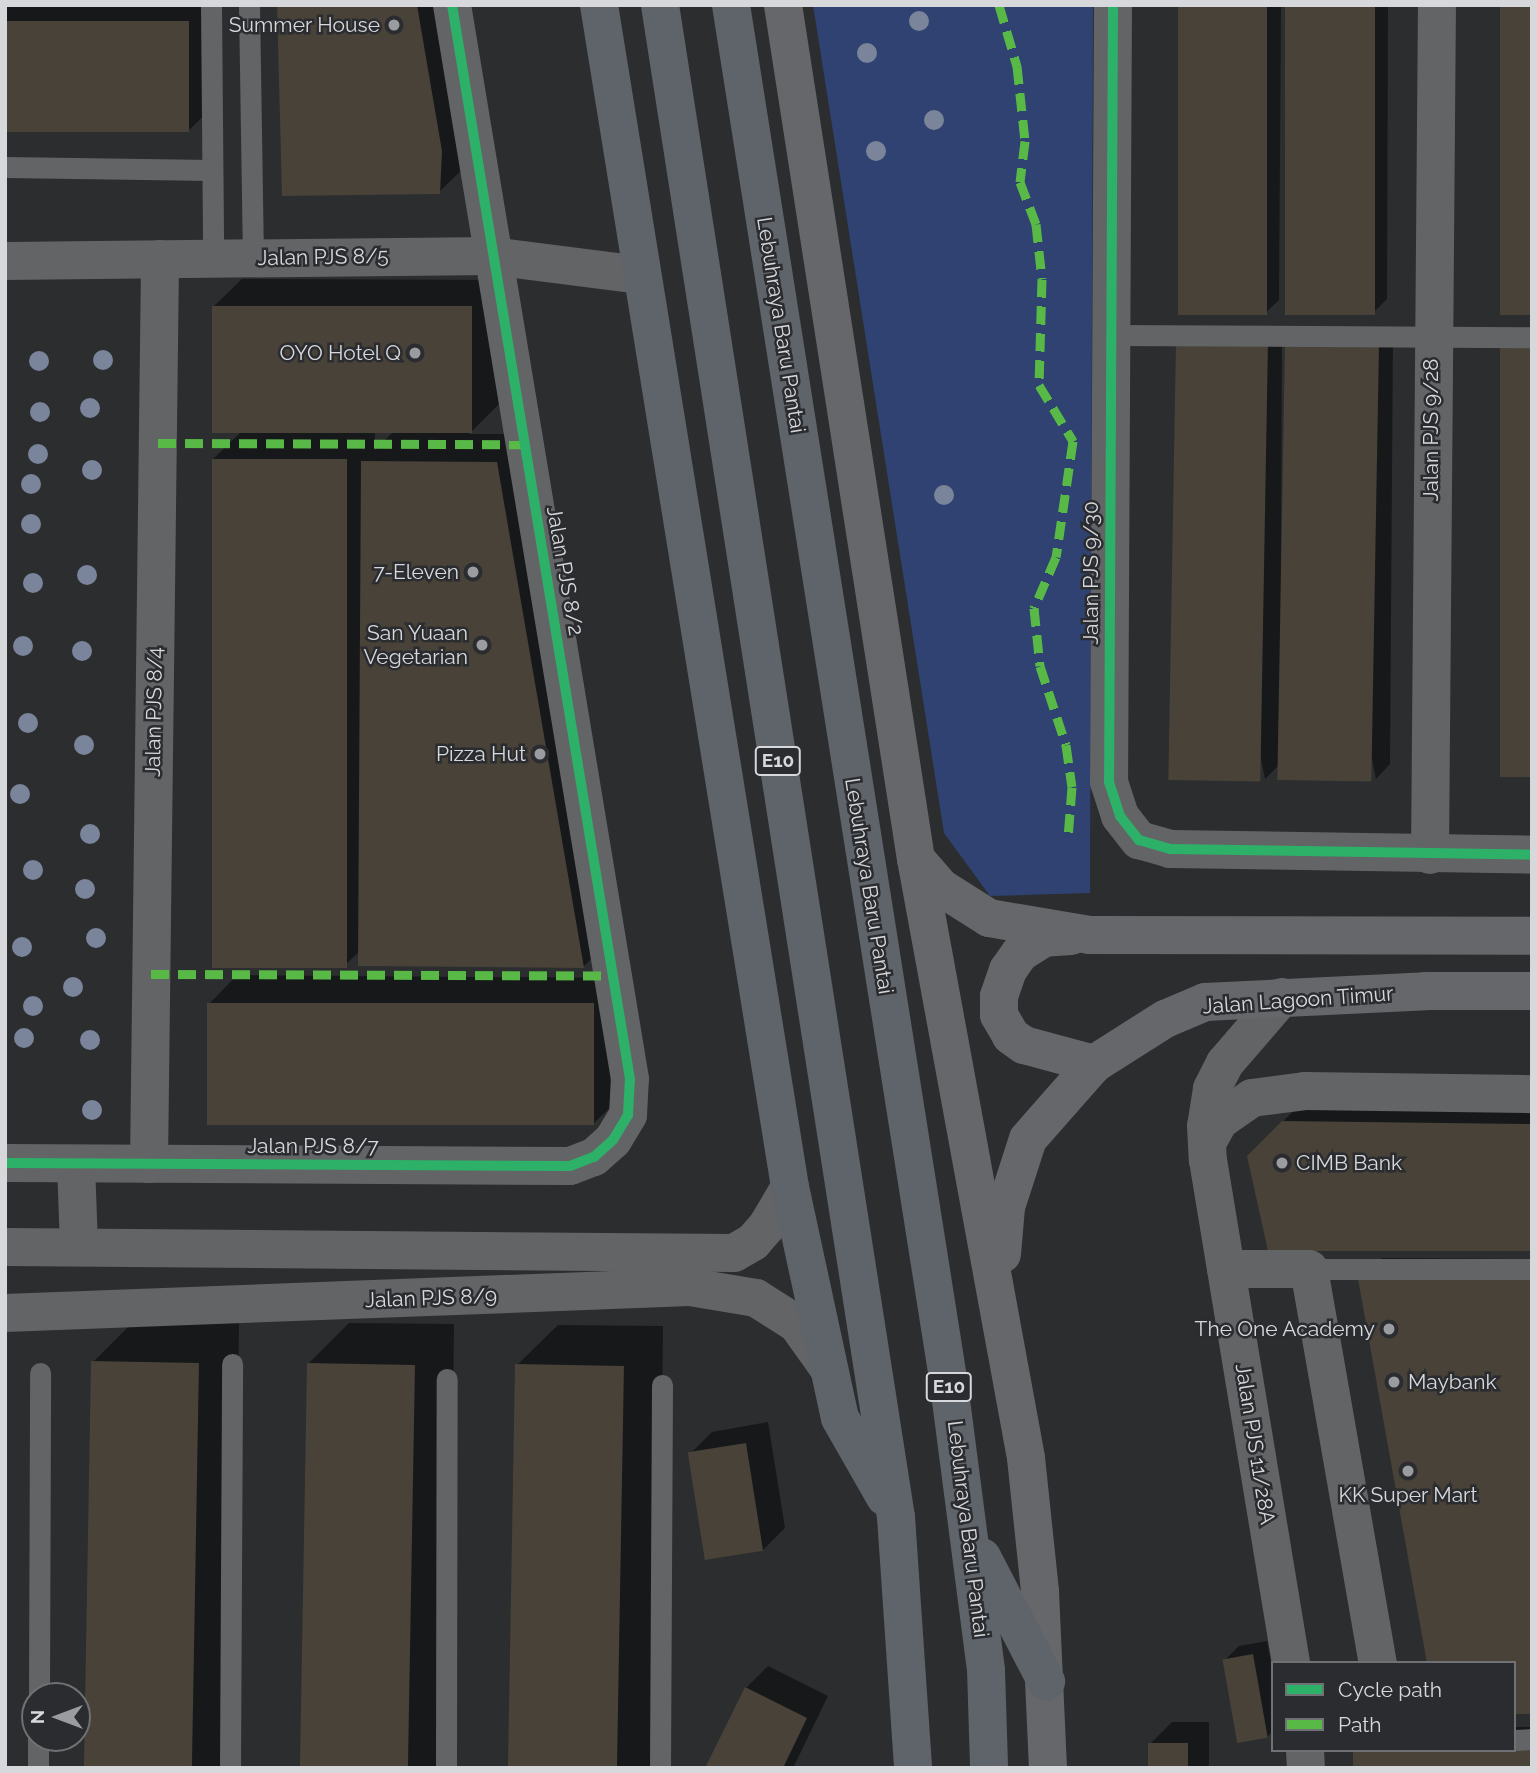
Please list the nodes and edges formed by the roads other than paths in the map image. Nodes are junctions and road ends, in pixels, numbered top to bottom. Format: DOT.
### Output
graph roads {
  1 [pos="211,5"];
  2 [pos="248,5"];
  3 [pos="452,5"];
  4 [pos="599,5"];
  5 [pos="660,5"];
  6 [pos="732,5"];
  7 [pos="783,5"];
  8 [pos="1113,5"];
  9 [pos="1437,5"];
  10 [pos="5,167"];
  11 [pos="212,170"];
  12 [pos="492,256"];
  13 [pos="253,258"];
  14 [pos="160,259"];
  15 [pos="213,259"];
  16 [pos="5,261"];
  17 [pos="640,275"];
  18 [pos="1111,335"];
  19 [pos="1431,337"];
  20 [pos="1532,337"];
  21 [pos="1430,855"];
  22 [pos="1532,855"];
  23 [pos="916,859"];
  24 [pos="1090,935"];
  25 [pos="1532,936"];
  26 [pos="1532,991"];
  27 [pos="1282,997"];
  28 [pos="1094,1064"];
  29 [pos="1532,1094"];
  30 [pos="612,1140"];
  31 [pos="1207,1143"];
  32 [pos="5,1163"];
  33 [pos="76,1164"];
  34 [pos="149,1164"];
  35 [pos="790,1187"];
  36 [pos="5,1247"];
  37 [pos="79,1247"];
  38 [pos="1226,1269"];
  39 [pos="1309,1269"];
  40 [pos="1532,1269"];
  41 [pos="998,1301"];
  42 [pos="5,1312"];
  43 [pos="232,1364"];
  44 [pos="827,1366"];
  45 [pos="40,1373"];
  46 [pos="447,1379"];
  47 [pos="662,1385"];
  48 [pos="896,1517"];
  49 [pos="971,1536"];
  50 [pos="1291,1661"];
  51 [pos="1378,1661"];
  52 [pos="1046,1681"];
  53 [pos="39,1682"];
  54 [pos="230,1768"];
  55 [pos="446,1768"];
  56 [pos="660,1768"];
  57 [pos="912,1768"];
  58 [pos="989,1768"];
  59 [pos="1048,1768"];
  1 -- 11 [label="lane"];
  2 -- 13 [label="lane"];
  3 -- 12 [label="street, Jalan PJS 8/2"];
  4 -- 17 [label="highway"];
  5 -- 48 [label="highway, E10"];
  6 -- 49 [label="highway, Lebuhraya Baru Pantai / E10"];
  7 -- 23 [label="main road"];
  8 -- 18 [label="street, Jalan PJS 9/30"];
  9 -- 19 [label="street, Jalan PJS 9/28"];
  10 -- 11 [label="lane"];
  11 -- 15 [label="lane"];
  12 -- 13 [label="street, Jalan PJS 8/5"];
  12 -- 17 [label="street, Jalan PJS 8/5"];
  12 -- 30 [label="street, Jalan PJS 8/2"];
  13 -- 15 [label="street, Jalan PJS 8/5"];
  14 -- 15 [label="street, Jalan PJS 8/5"];
  14 -- 16 [label="street, Jalan PJS 8/5"];
  14 -- 34 [label="street, Jalan PJS 8/4"];
  17 -- 35 [label="highway"];
  18 -- 19 [label="lane"];
  18 -- 21 [label="street, Jalan PJS 9/30"];
  19 -- 20 [label="lane"];
  19 -- 21 [label="street, Jalan PJS 9/28"];
  21 -- 22 [label="street, Jalan PJS 9/30"];
  23 -- 24 [label="main road"];
  23 -- 41 [label="main road"];
  24 -- 25 [label="main road"];
  24 -- 28 [label="main road"];
  26 -- 27 [label="main road, Jalan Lagoon Timur"];
  27 -- 28 [label="main road, Jalan Lagoon Timur"];
  27 -- 31 [label="street, Jalan PJS 11/28A"];
  28 -- 41 [label="main road, Jalan Lagoon Timur"];
  29 -- 31 [label="street"];
  30 -- 34 [label="street, Jalan PJS 8/7"];
  31 -- 38 [label="street, Jalan PJS 11/28A"];
  32 -- 33 [label="street, Jalan PJS 8/7"];
  33 -- 34 [label="street, Jalan PJS 8/7"];
  33 -- 37 [label="street"];
  35 -- 37 [label="street"];
  35 -- 44 [label="highway"];
  36 -- 37 [label="street"];
  38 -- 39 [label="street"];
  38 -- 50 [label="street, Jalan PJS 11/28A"];
  39 -- 40 [label="lane"];
  39 -- 51 [label="street"];
  41 -- 52 [label="main road"];
  42 -- 44 [label="street, Jalan PJS 8/9"];
  43 -- 54 [label="lane"];
  44 -- 48 [label="highway"];
  45 -- 53 [label="lane"];
  46 -- 55 [label="lane"];
  47 -- 56 [label="lane"];
  48 -- 57 [label="highway, E10"];
  49 -- 52 [label="highway"];
  49 -- 58 [label="highway, Lebuhraya Baru Pantai / E10"];
  52 -- 59 [label="main road"];
}
